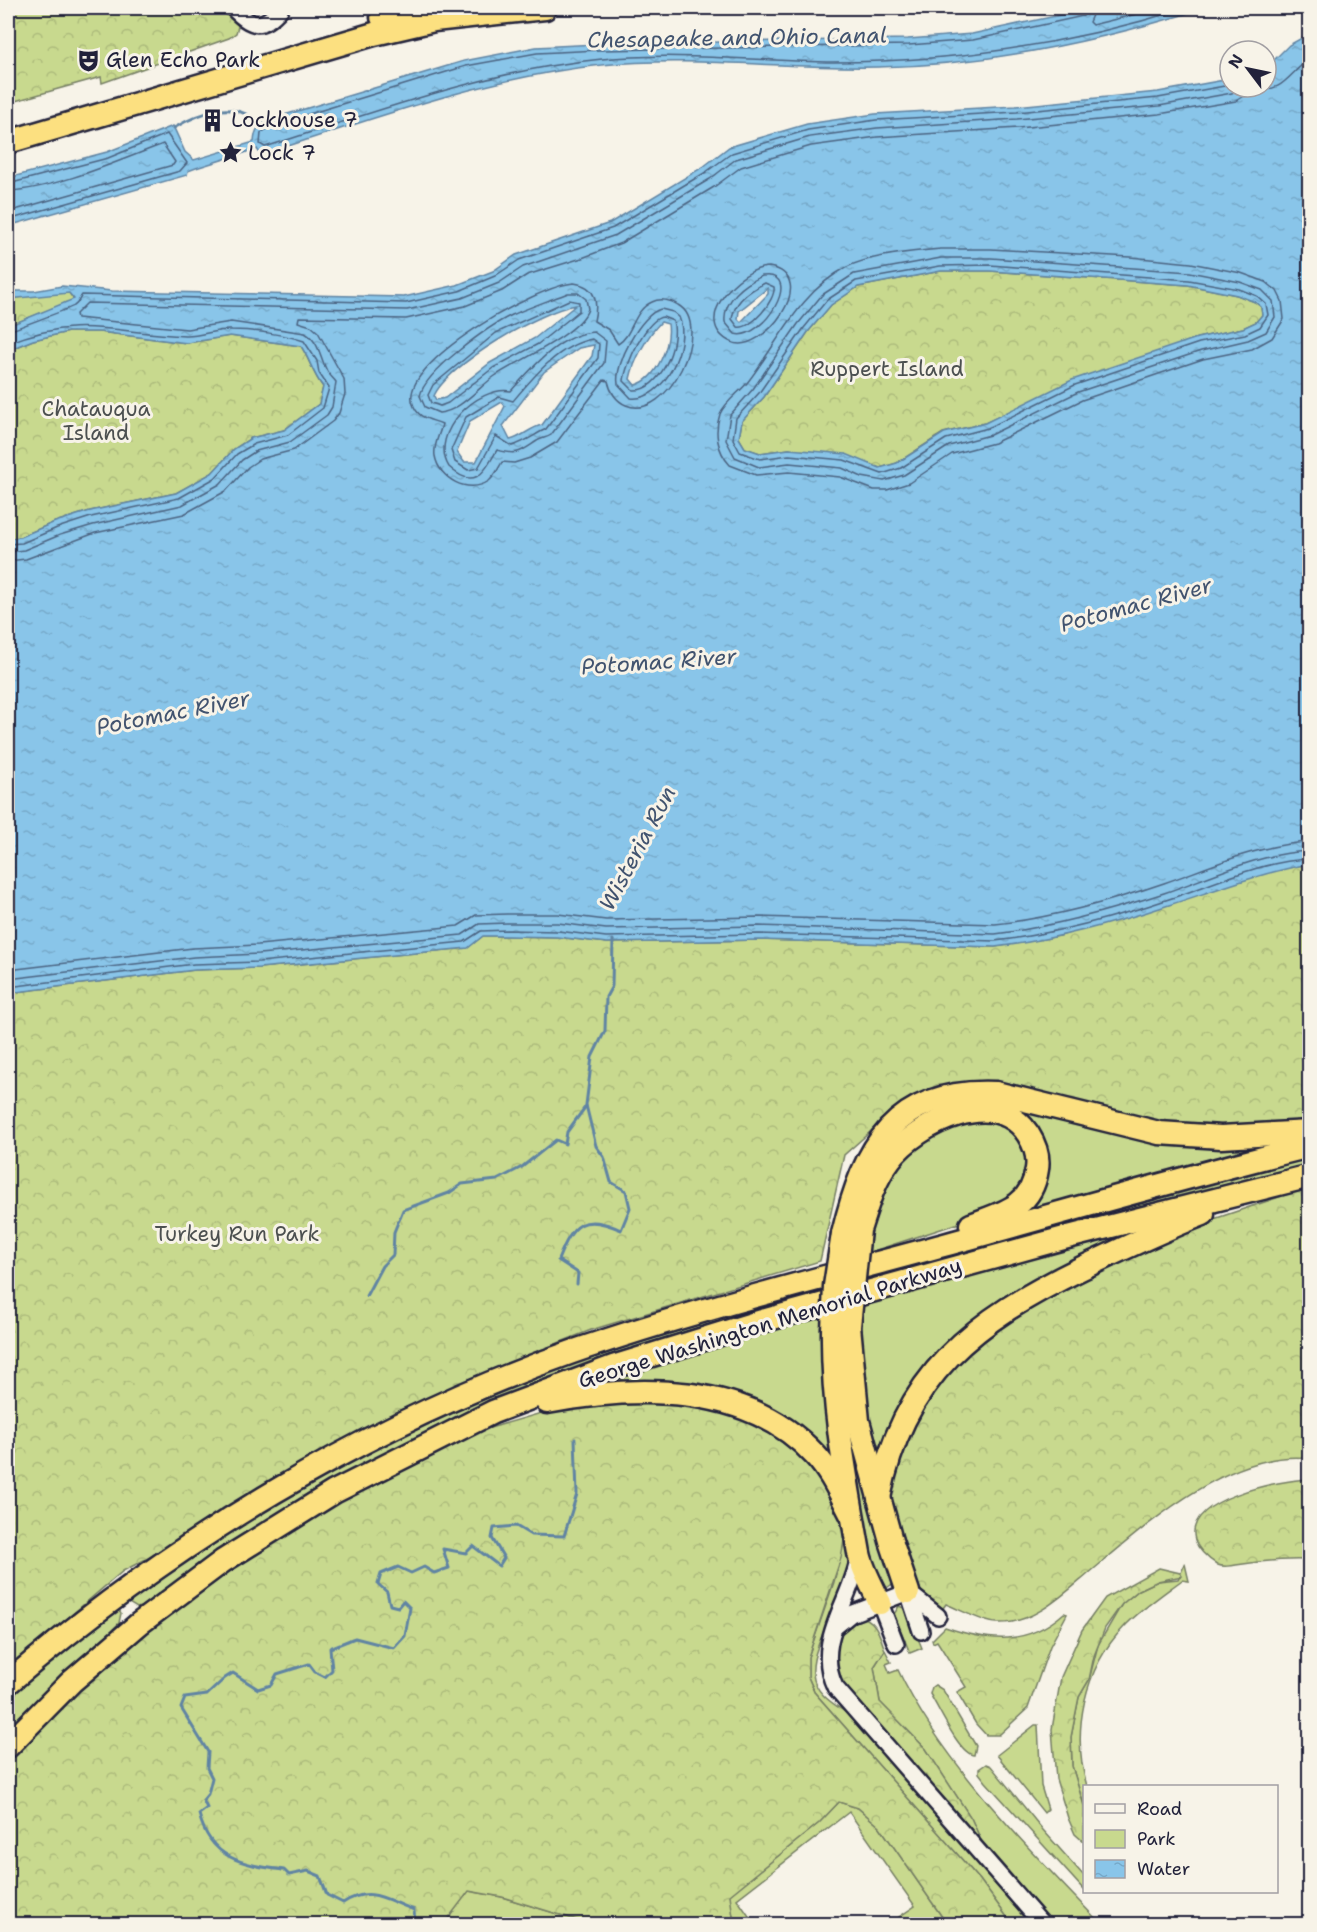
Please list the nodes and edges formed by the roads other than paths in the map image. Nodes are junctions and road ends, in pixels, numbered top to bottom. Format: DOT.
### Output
graph roads {
  1 [pos="281,8"];
  2 [pos="545,8"];
  3 [pos="238,13"];
  4 [pos="426,14"];
  5 [pos="352,51"];
  6 [pos="279,69"];
  7 [pos="247,71"];
  8 [pos="8,130"];
  9 [pos="8,142"];
  10 [pos="1310,1132"];
  11 [pos="1310,1146"];
  12 [pos="1305,1177"];
  13 [pos="851,1232"];
  14 [pos="873,1264"];
  15 [pos="841,1328"];
  16 [pos="492,1412"];
  17 [pos="879,1498"];
  18 [pos="851,1514"];
  19 [pos="859,1554"];
  20 [pos="908,1592"];
  21 [pos="880,1603"];
  22 [pos="938,1616"];
  23 [pos="833,1629"];
  24 [pos="921,1631"];
  25 [pos="896,1644"];
  26 [pos="8,1683"];
  27 [pos="8,1746"];
  28 [pos="1042,1924"];
  1 -- 3 [label="street"];
  2 -- 4 [label="highway"];
  4 -- 5 [label="highway"];
  4 -- 7 [label="highway"];
  4 -- 8 [label="highway"];
  6 -- 7 [label="highway"];
  7 -- 9 [label="highway"];
  10 -- 13 [label="highway"];
  11 -- 14 [label="highway, George Washington Memorial Parkway"];
  12 -- 16 [label="highway, George Washington Memorial Parkway"];
  12 -- 17 [label="highway"];
  13 -- 14 [label="highway"];
  13 -- 15 [label="highway, bridge"];
  14 -- 26 [label="highway, George Washington Memorial Parkway"];
  15 -- 17 [label="highway"];
  15 -- 18 [label="highway"];
  16 -- 18 [label="highway"];
  16 -- 27 [label="highway, George Washington Memorial Parkway"];
  17 -- 20 [label="highway"];
  18 -- 19 [label="highway"];
  19 -- 21 [label="highway"];
  19 -- 23 [label="street"];
  20 -- 21 [label="street"];
  20 -- 22 [label="street"];
  20 -- 24 [label="street"];
  21 -- 23 [label="street"];
  21 -- 25 [label="street"];
  23 -- 28 [label="street"];
}
